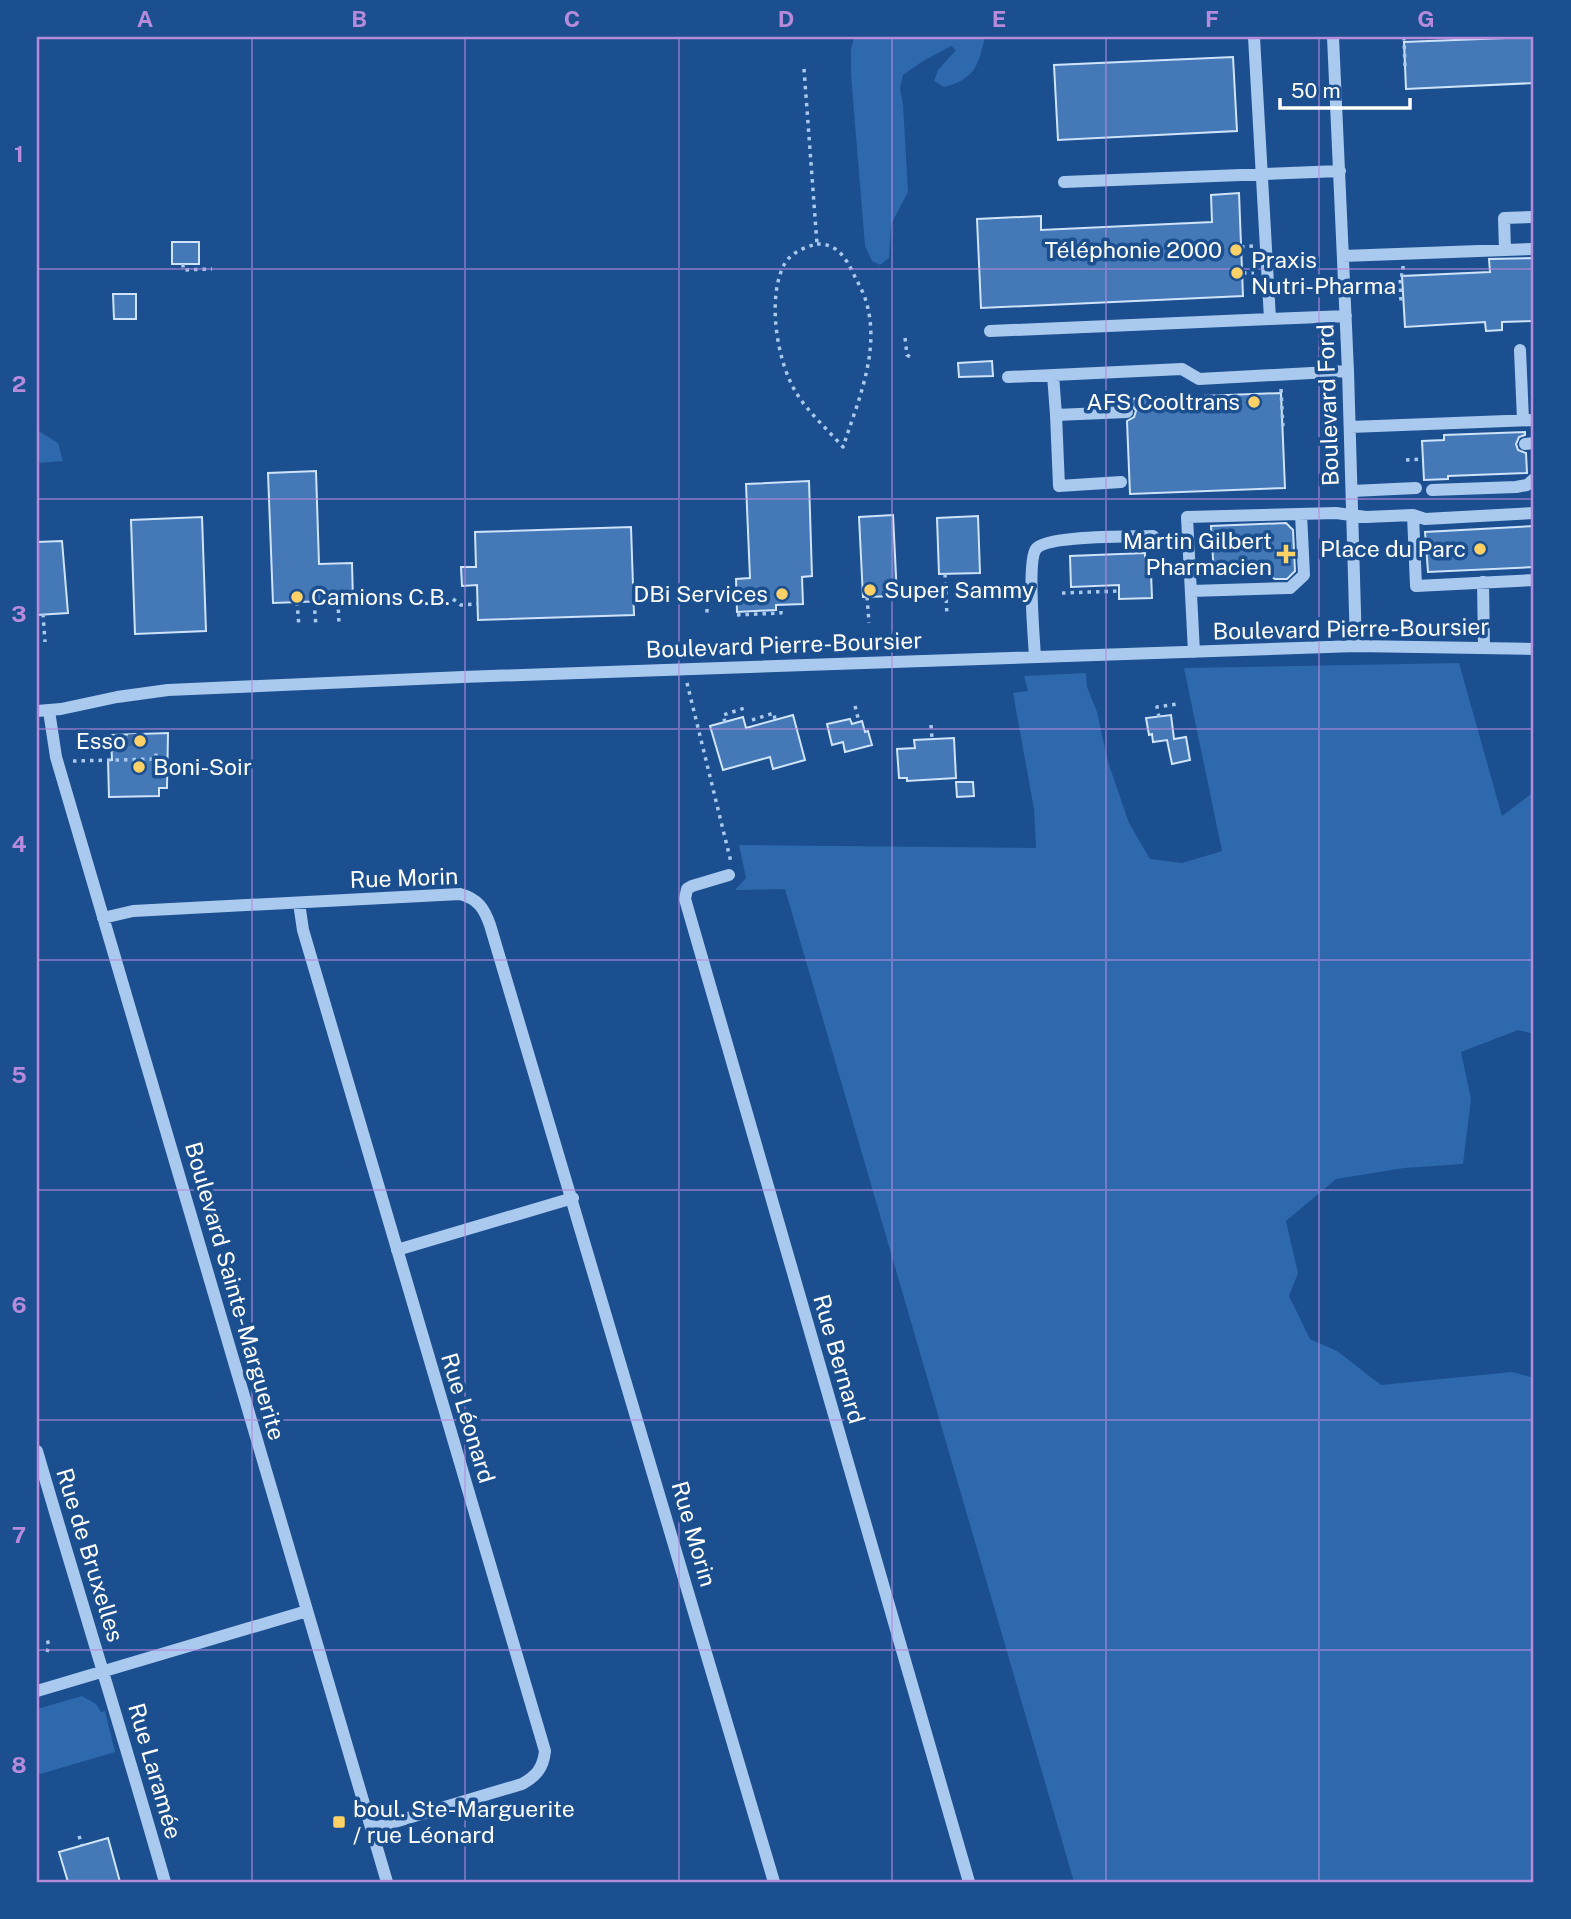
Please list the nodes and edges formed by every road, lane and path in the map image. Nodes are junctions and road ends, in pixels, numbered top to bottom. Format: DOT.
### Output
graph roads {
  1 [pos="1254,37"];
  2 [pos="1333,37"];
  3 [pos="1404,37"];
  4 [pos="1405,66"];
  5 [pos="804,69"];
  6 [pos="1340,171"];
  7 [pos="1262,173"];
  8 [pos="1065,182"];
  9 [pos="1534,216"];
  10 [pos="817,244"];
  11 [pos="1534,248"];
  12 [pos="1505,250"];
  13 [pos="1343,256"];
  14 [pos="183,264"];
  15 [pos="212,269"];
  16 [pos="1403,275"];
  17 [pos="1403,302"];
  18 [pos="1346,316"];
  19 [pos="1270,319"];
  20 [pos="989,331"];
  21 [pos="905,338"];
  22 [pos="1520,350"];
  23 [pos="912,358"];
  24 [pos="1348,371"];
  25 [pos="1054,375"];
  26 [pos="1008,377"];
  27 [pos="1281,393"];
  28 [pos="1127,412"];
  29 [pos="1056,415"];
  30 [pos="1529,420"];
  31 [pos="1350,427"];
  32 [pos="1283,429"];
  33 [pos="1422,459"];
  34 [pos="1406,460"];
  35 [pos="1534,480"];
  36 [pos="1121,482"];
  37 [pos="1416,488"];
  38 [pos="1432,489"];
  39 [pos="1352,491"];
  40 [pos="1534,513"];
  41 [pos="1301,514"];
  42 [pos="1353,514"];
  43 [pos="1413,515"];
  44 [pos="1153,536"];
  45 [pos="946,574"];
  46 [pos="1534,580"];
  47 [pos="1483,582"];
  48 [pos="1119,591"];
  49 [pos="1191,591"];
  50 [pos="1062,593"];
  51 [pos="867,597"];
  52 [pos="453,599"];
  53 [pos="338,601"];
  54 [pos="297,602"];
  55 [pos="314,602"];
  56 [pos="477,604"];
  57 [pos="781,605"];
  58 [pos="706,609"];
  59 [pos="43,614"];
  60 [pos="737,615"];
  61 [pos="707,616"];
  62 [pos="947,616"];
  63 [pos="869,623"];
  64 [pos="340,625"];
  65 [pos="316,626"];
  66 [pos="299,627"];
  67 [pos="45,642"];
  68 [pos="1356,646"];
  69 [pos="1484,648"];
  70 [pos="1534,649"];
  71 [pos="1194,652"];
  72 [pos="1035,657"];
  73 [pos="686,669"];
  74 [pos="1177,704"];
  75 [pos="855,706"];
  76 [pos="748,708"];
  77 [pos="43,711"];
  78 [pos="1158,717"];
  79 [pos="752,720"];
  80 [pos="775,720"];
  81 [pos="725,722"];
  82 [pos="859,722"];
  83 [pos="931,724"];
  84 [pos="932,739"];
  85 [pos="156,753"];
  86 [pos="73,761"];
  87 [pos="729,875"];
  88 [pos="299,903"];
  89 [pos="103,918"];
  90 [pos="573,1198"];
  91 [pos="397,1250"];
  92 [pos="37,1451"];
  93 [pos="307,1611"];
  94 [pos="47,1639"];
  95 [pos="47,1651"];
  96 [pos="103,1671"];
  97 [pos="37,1691"];
  98 [pos="371,1829"];
  99 [pos="79,1836"];
  100 [pos="82,1845"];
  101 [pos="165,1882"];
  102 [pos="387,1882"];
  103 [pos="774,1882"];
  104 [pos="969,1882"];
  1 -- 7 [label="street"];
  2 -- 6 [label="street, Boulevard Ford"];
  3 -- 4 [label="path"];
  5 -- 10 [label="path"];
  6 -- 7 [label="street"];
  6 -- 13 [label="street, Boulevard Ford"];
  7 -- 8 [label="street"];
  7 -- 19 [label="street"];
  9 -- 12 [label="street"];
  10 -- 10 [label="path"];
  11 -- 12 [label="street"];
  12 -- 13 [label="street"];
  13 -- 18 [label="street, Boulevard Ford"];
  14 -- 15 [label="path"];
  16 -- 17 [label="path"];
  18 -- 19 [label="street"];
  18 -- 24 [label="street, Boulevard Ford"];
  19 -- 20 [label="street"];
  21 -- 23 [label="path"];
  22 -- 30 [label="street"];
  24 -- 25 [label="street"];
  24 -- 31 [label="street, Boulevard Ford"];
  25 -- 26 [label="street"];
  25 -- 29 [label="street"];
  27 -- 32 [label="path"];
  28 -- 29 [label="street"];
  29 -- 36 [label="street"];
  30 -- 31 [label="street"];
  31 -- 39 [label="street, Boulevard Ford"];
  33 -- 34 [label="path"];
  35 -- 38 [label="street"];
  37 -- 39 [label="street"];
  39 -- 42 [label="street, Boulevard Ford"];
  40 -- 43 [label="street"];
  41 -- 42 [label="street"];
  41 -- 49 [label="street"];
  41 -- 49 [label="street"];
  42 -- 43 [label="street"];
  42 -- 68 [label="street, Boulevard Ford"];
  43 -- 47 [label="street"];
  44 -- 72 [label="street"];
  45 -- 62 [label="path"];
  46 -- 47 [label="street"];
  47 -- 69 [label="street"];
  48 -- 50 [label="path"];
  49 -- 71 [label="street"];
  51 -- 63 [label="path"];
  52 -- 56 [label="path"];
  53 -- 64 [label="path"];
  54 -- 66 [label="path"];
  55 -- 65 [label="path"];
  57 -- 60 [label="path"];
  58 -- 61 [label="path"];
  59 -- 67 [label="path"];
  68 -- 69 [label="street, Boulevard Pierre-Boursier"];
  68 -- 71 [label="street, Boulevard Pierre-Boursier"];
  69 -- 70 [label="street, Boulevard Pierre-Boursier"];
  71 -- 72 [label="street, Boulevard Pierre-Boursier"];
  72 -- 73 [label="street, Boulevard Pierre-Boursier"];
  73 -- 77 [label="street, Boulevard Pierre-Boursier"];
  73 -- 87 [label="path"];
  74 -- 78 [label="path"];
  75 -- 82 [label="path"];
  76 -- 81 [label="path"];
  77 -- 89 [label="street, Boulevard Sainte-Marguerite"];
  79 -- 80 [label="path"];
  83 -- 84 [label="path"];
  85 -- 86 [label="path"];
  87 -- 104 [label="street, Rue Bernard"];
  88 -- 89 [label="street, Rue Morin"];
  88 -- 90 [label="street, Rue Morin"];
  88 -- 91 [label="street, Rue Léonard"];
  89 -- 93 [label="street, Boulevard Sainte-Marguerite"];
  90 -- 91 [label="street"];
  90 -- 103 [label="street, Rue Morin"];
  91 -- 98 [label="street, Rue Léonard"];
  92 -- 96 [label="street, Rue de Bruxelles"];
  93 -- 96 [label="street"];
  93 -- 98 [label="street, Boulevard Sainte-Marguerite"];
  94 -- 95 [label="path"];
  96 -- 97 [label="street"];
  96 -- 101 [label="street, Rue Laramée"];
  98 -- 102 [label="street, Boulevard Sainte-Marguerite"];
  99 -- 100 [label="path"];
}
